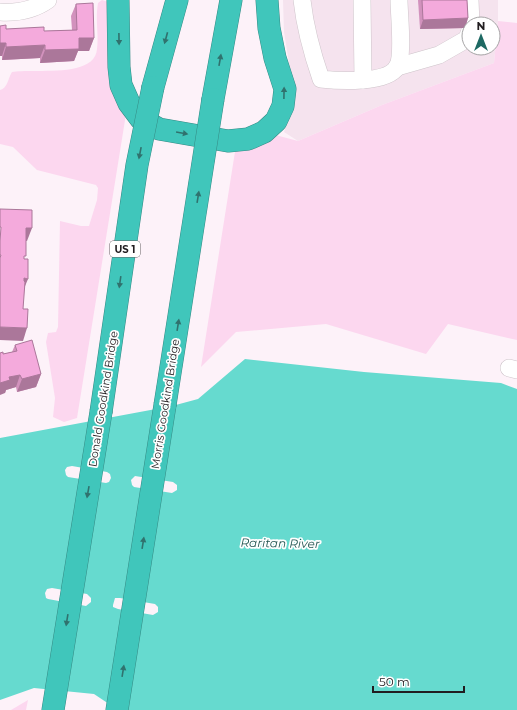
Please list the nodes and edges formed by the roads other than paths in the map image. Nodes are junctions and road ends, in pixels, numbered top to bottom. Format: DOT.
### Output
graph roads {
  1 [pos="48,0"];
  2 [pos="118,0"];
  3 [pos="177,0"];
  4 [pos="231,0"];
  5 [pos="267,0"];
  6 [pos="302,0"];
  7 [pos="362,0"];
  8 [pos="399,0"];
  9 [pos="470,0"];
  10 [pos="0,12"];
  11 [pos="471,16"];
  12 [pos="461,42"];
  13 [pos="397,67"];
  14 [pos="363,80"];
  15 [pos="52,710"];
  16 [pos="117,710"];
  1 -- 10 [label="street"];
  2 -- 5 [label="highway, one-way"];
  3 -- 15 [label="highway, Donald Goodkind Bridge / US 1, one-way, bridge"];
  16 -- 4 [label="highway, Morris Goodkind Bridge, one-way, bridge"];
  6 -- 14 [label="street"];
  7 -- 14 [label="street"];
  8 -- 13 [label="street"];
  9 -- 11 [label="street"];
  12 -- 13 [label="street"];
  13 -- 14 [label="street"];
}
